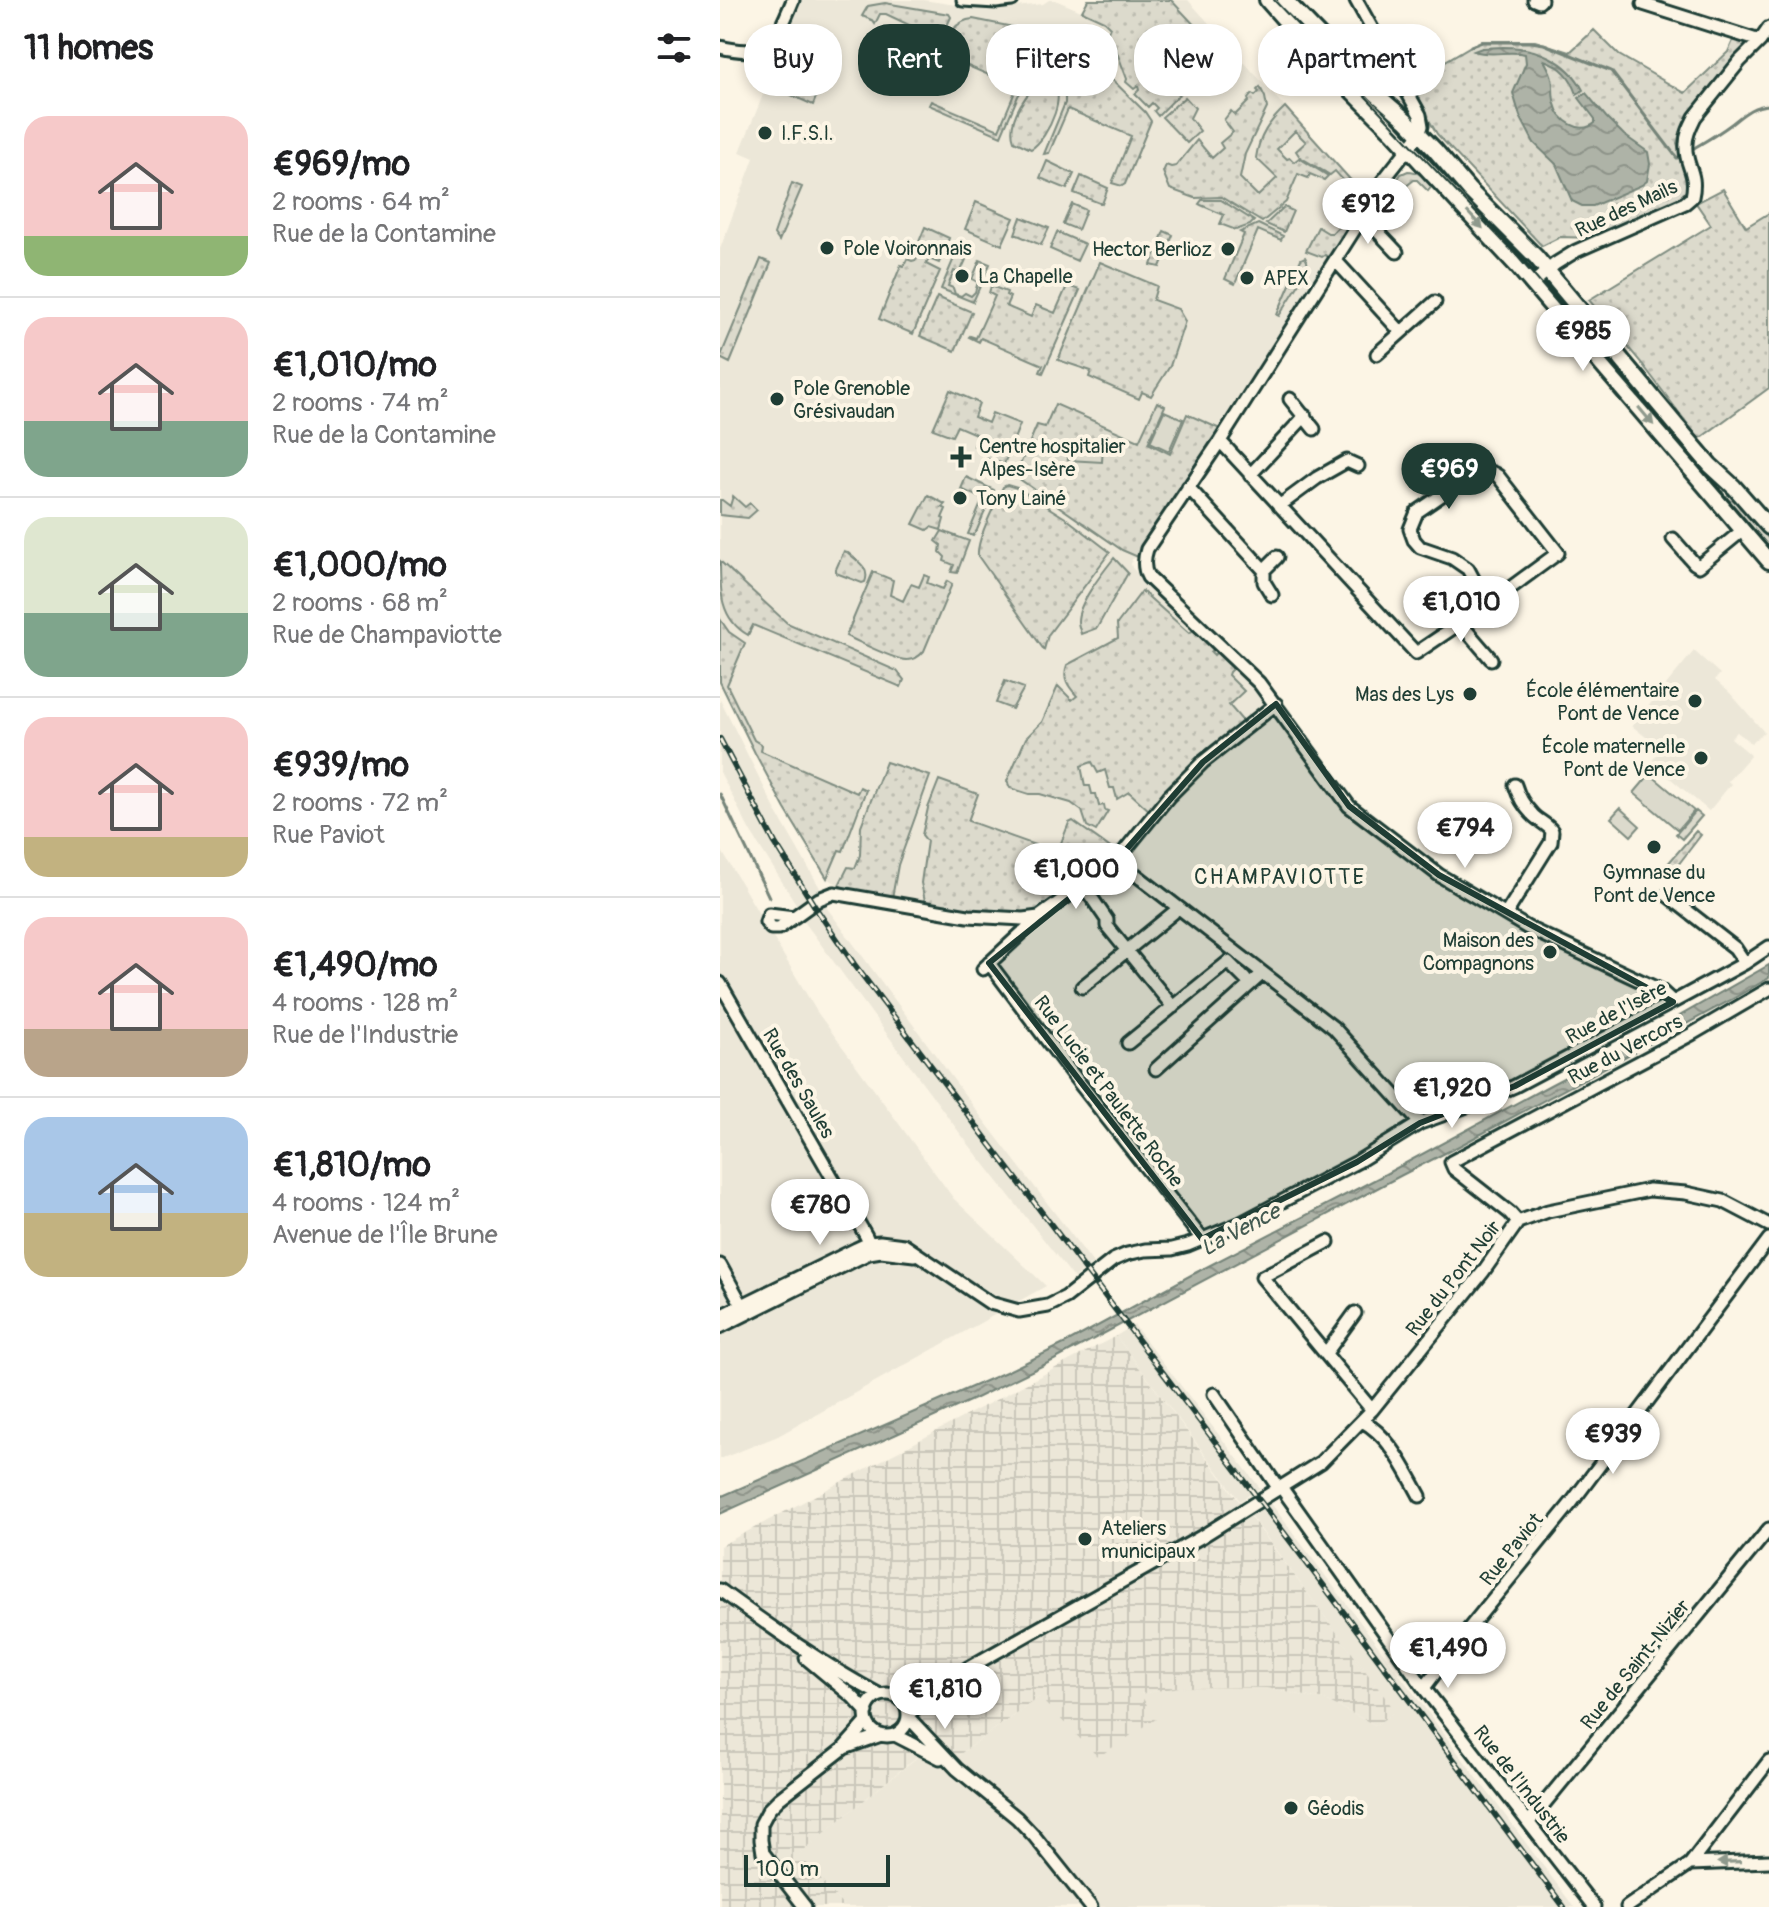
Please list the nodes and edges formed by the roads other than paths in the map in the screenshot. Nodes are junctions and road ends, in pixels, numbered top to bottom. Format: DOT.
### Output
graph roads {
  1 [pos="793,0"];
  2 [pos="963,0"];
  3 [pos="1012,0"];
  4 [pos="1267,0"];
  5 [pos="1285,0"];
  6 [pos="1534,0"];
  7 [pos="1541,0"];
  8 [pos="996,1"];
  9 [pos="1359,1"];
  10 [pos="1643,4"];
  11 [pos="1769,28"];
  12 [pos="1760,41"];
  13 [pos="720,47"];
  14 [pos="1419,135"];
  15 [pos="1408,151"];
  16 [pos="1363,216"];
  17 [pos="1397,252"];
  18 [pos="1335,260"];
  19 [pos="1548,270"];
  20 [pos="1532,284"];
  21 [pos="1435,302"];
  22 [pos="1401,332"];
  23 [pos="1377,354"];
  24 [pos="1290,399"];
  25 [pos="1305,416"];
  26 [pos="1314,429"];
  27 [pos="1220,441"];
  28 [pos="1358,466"];
  29 [pos="1250,475"];
  30 [pos="1188,487"];
  31 [pos="1279,506"];
  32 [pos="1769,527"];
  33 [pos="1743,530"];
  34 [pos="1673,539"];
  35 [pos="1277,557"];
  36 [pos="1769,561"];
  37 [pos="1264,570"];
  38 [pos="1272,595"];
  39 [pos="1487,605"];
  40 [pos="1460,623"];
  41 [pos="1491,659"];
  42 [pos="1276,704"];
  43 [pos="1515,785"];
  44 [pos="1117,860"];
  45 [pos="1083,885"];
  46 [pos="1667,895"];
  47 [pos="1173,913"];
  48 [pos="1506,914"];
  49 [pos="794,917"];
  50 [pos="1039,917"];
  51 [pos="1769,947"];
  52 [pos="1127,950"];
  53 [pos="1745,963"];
  54 [pos="1263,973"];
  55 [pos="1245,979"];
  56 [pos="720,983"];
  57 [pos="1082,987"];
  58 [pos="1769,989"];
  59 [pos="1673,1002"];
  60 [pos="1173,1007"];
  61 [pos="1128,1043"];
  62 [pos="1156,1069"];
  63 [pos="1420,1123"];
  64 [pos="1518,1222"];
  65 [pos="1769,1225"];
  66 [pos="1202,1239"];
  67 [pos="1769,1239"];
  68 [pos="1328,1242"];
  69 [pos="869,1243"];
  70 [pos="863,1255"];
  71 [pos="921,1257"];
  72 [pos="720,1265"];
  73 [pos="742,1305"];
  74 [pos="1355,1313"];
  75 [pos="720,1316"];
  76 [pos="720,1327"];
  77 [pos="1326,1353"];
  78 [pos="1214,1394"];
  79 [pos="1372,1410"];
  80 [pos="1362,1421"];
  81 [pos="1280,1488"];
  82 [pos="1420,1496"];
  83 [pos="1769,1529"];
  84 [pos="720,1590"];
  85 [pos="789,1640"];
  86 [pos="943,1684"];
  87 [pos="1424,1688"];
  88 [pos="880,1695"];
  89 [pos="901,1699"];
  90 [pos="867,1717"];
  91 [pos="908,1717"];
  92 [pos="881,1735"];
  93 [pos="895,1735"];
  94 [pos="843,1749"];
  95 [pos="1769,1761"];
  96 [pos="957,1769"];
  97 [pos="1529,1822"];
  98 [pos="1769,1861"];
  99 [pos="1690,1864"];
  100 [pos="805,1907"];
  101 [pos="1091,1907"];
  102 [pos="1594,1907"];
  103 [pos="1627,1907"];
  1 -- 13 [label="street"];
  2 -- 8 [label="street"];
  3 -- 8 [label="street"];
  4 -- 15 [label="main road"];
  5 -- 14 [label="main road"];
  6 -- 7 [label="street"];
  9 -- 14 [label="street"];
  10 -- 12 [label="street"];
  11 -- 12 [label="street, Rue des Mails"];
  12 -- 19 [label="street, Rue des Mails"];
  14 -- 15 [label="street"];
  14 -- 19 [label="main road"];
  15 -- 16 [label="street"];
  15 -- 20 [label="main road, one-way"];
  16 -- 17 [label="street"];
  16 -- 18 [label="street"];
  18 -- 22 [label="street"];
  18 -- 27 [label="street"];
  19 -- 20 [label="street, Rue des Mails"];
  19 -- 32 [label="main road"];
  20 -- 33 [label="main road, one-way"];
  21 -- 22 [label="street"];
  22 -- 23 [label="street"];
  24 -- 25 [label="street"];
  25 -- 26 [label="street"];
  25 -- 29 [label="street"];
  27 -- 29 [label="street"];
  27 -- 30 [label="street"];
  28 -- 31 [label="street"];
  29 -- 31 [label="street"];
  30 -- 37 [label="street"];
  30 -- 42 [label="street"];
  31 -- 40 [label="street"];
  33 -- 34 [label="street"];
  33 -- 36 [label="main road"];
  35 -- 37 [label="street"];
  37 -- 38 [label="street"];
  39 -- 39 [label="street"];
  39 -- 40 [label="street"];
  40 -- 41 [label="street"];
  42 -- 44 [label="street"];
  42 -- 48 [label="street"];
  43 -- 48 [label="street"];
  44 -- 45 [label="street"];
  44 -- 54 [label="street"];
  45 -- 50 [label="street"];
  45 -- 52 [label="street"];
  46 -- 53 [label="street"];
  47 -- 52 [label="street"];
  48 -- 59 [label="street"];
  49 -- 50 [label="street"];
  50 -- 66 [label="street, Rue Lucie et Paulette Roche"];
  51 -- 53 [label="street, Rue de l'Isère"];
  52 -- 57 [label="street"];
  52 -- 60 [label="street"];
  53 -- 59 [label="street, Rue de l'Isère"];
  54 -- 62 [label="street"];
  54 -- 63 [label="street"];
  55 -- 60 [label="street"];
  56 -- 69 [label="street, Rue des Saules"];
  58 -- 64 [label="street, Rue du Vercors"];
  59 -- 63 [label="street, Rue de l'Isère"];
  60 -- 61 [label="street"];
  63 -- 66 [label="street, Rue de l'Isère"];
  64 -- 65 [label="street, Rue du Pont Noir"];
  64 -- 79 [label="street, Rue du Pont Noir"];
  66 -- 71 [label="street, Rue de l'Isère"];
  67 -- 87 [label="street, Rue Paviot"];
  68 -- 77 [label="street"];
  69 -- 70 [label="street"];
  69 -- 71 [label="street, Rue de l'Isère"];
  69 -- 73 [label="street"];
  70 -- 71 [label="street, Rue de l'Isère"];
  70 -- 76 [label="street, Rue de l'Isère"];
  72 -- 73 [label="street"];
  73 -- 75 [label="street"];
  74 -- 77 [label="street"];
  77 -- 79 [label="street"];
  78 -- 81 [label="street"];
  79 -- 80 [label="street, Rue du Pont Noir"];
  80 -- 81 [label="street, Rue du Pont Noir"];
  80 -- 82 [label="street"];
  81 -- 86 [label="street, Rue du Pont Noir"];
  81 -- 87 [label="street, Rue de l'Industrie"];
  83 -- 97 [label="street, Rue de Saint-Nizier"];
  84 -- 85 [label="street"];
  85 -- 88 [label="street"];
  85 -- 90 [label="street"];
  86 -- 89 [label="street, Rue du Pont Noir"];
  86 -- 91 [label="street, Rue du Pont Noir"];
  87 -- 97 [label="street, Rue de l'Industrie"];
  88 -- 89 [label="street"];
  88 -- 90 [label="street"];
  89 -- 91 [label="street"];
  90 -- 92 [label="street"];
  90 -- 94 [label="street"];
  91 -- 93 [label="street"];
  91 -- 96 [label="street"];
  92 -- 93 [label="street"];
  92 -- 94 [label="street"];
  93 -- 96 [label="street"];
  94 -- 100 [label="street"];
  95 -- 99 [label="street"];
  96 -- 101 [label="street"];
  97 -- 102 [label="street, Rue de l'Industrie"];
  98 -- 99 [label="street, one-way"];
  99 -- 103 [label="street"];
}
